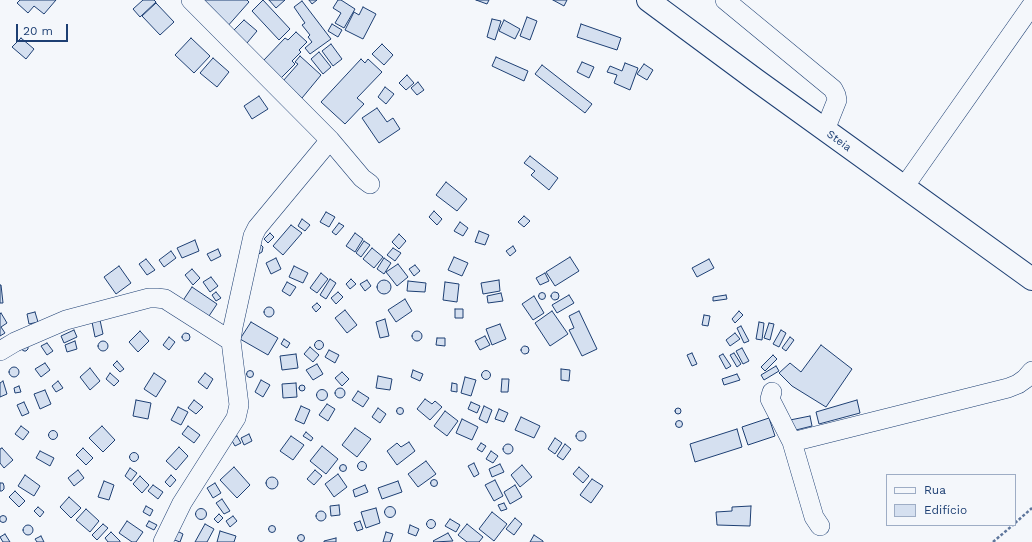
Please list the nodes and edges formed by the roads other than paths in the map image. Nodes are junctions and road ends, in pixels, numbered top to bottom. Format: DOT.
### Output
graph roads {
  1 [pos="191,0"];
  2 [pos="648,0"];
  3 [pos="725,0"];
  4 [pos="1032,5"];
  5 [pos="825,130"];
  6 [pos="330,140"];
  7 [pos="370,184"];
  8 [pos="904,187"];
  9 [pos="1032,279"];
  10 [pos="231,341"];
  11 [pos="0,351"];
  12 [pos="1032,371"];
  13 [pos="772,392"];
  14 [pos="792,442"];
  15 [pos="820,526"];
  16 [pos="163,542"];
  1 -- 6 [label="street"];
  2 -- 5 [label="main road, Steia"];
  3 -- 5 [label="street"];
  4 -- 8 [label="street"];
  5 -- 8 [label="main road, Steia"];
  6 -- 7 [label="street"];
  6 -- 10 [label="street"];
  8 -- 9 [label="main road, Steia"];
  10 -- 11 [label="street"];
  10 -- 16 [label="street"];
  12 -- 14 [label="street"];
  13 -- 14 [label="street"];
  14 -- 15 [label="street"];
}
